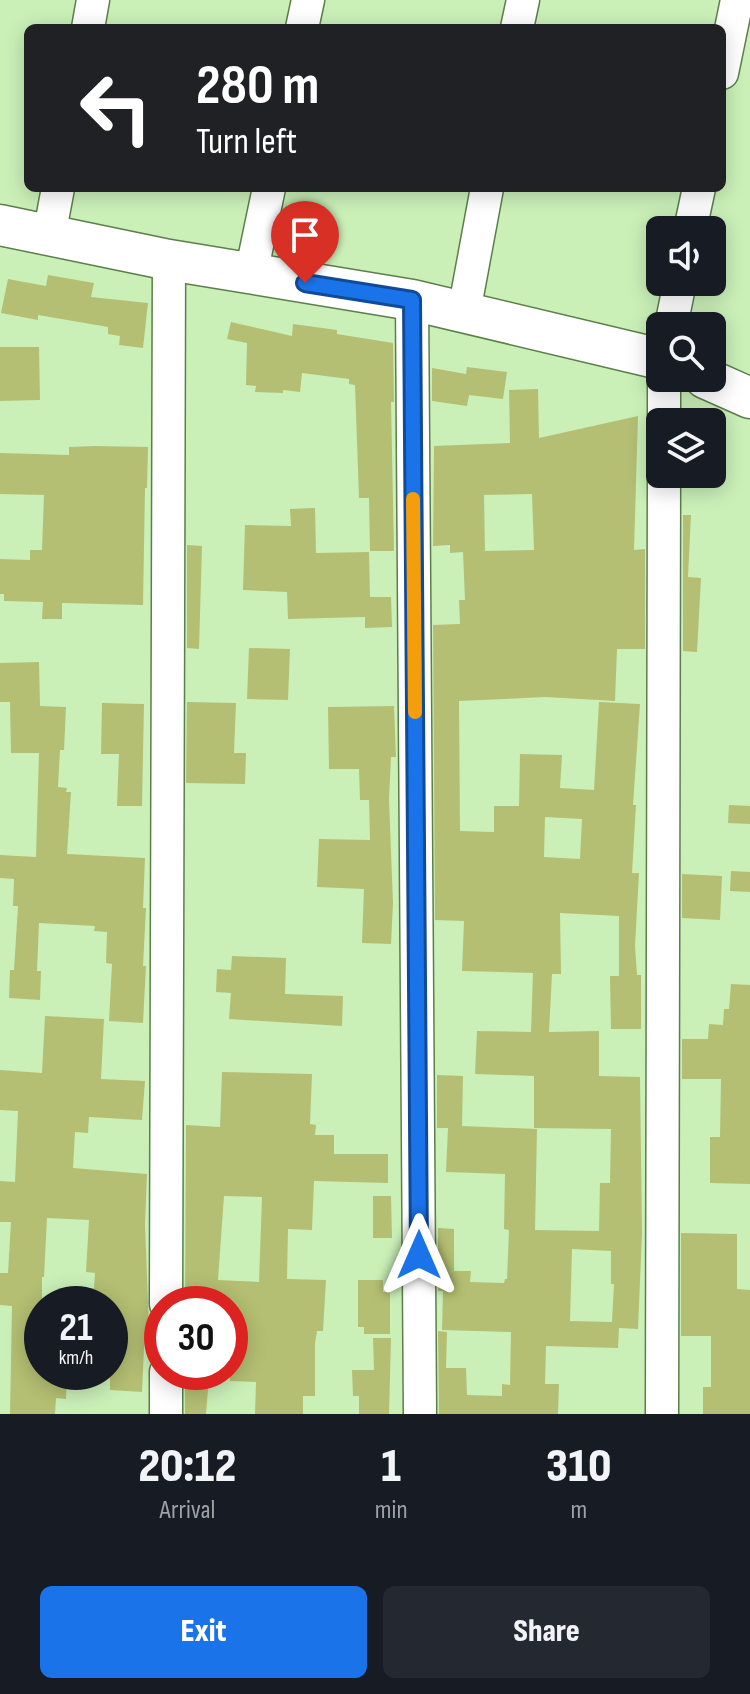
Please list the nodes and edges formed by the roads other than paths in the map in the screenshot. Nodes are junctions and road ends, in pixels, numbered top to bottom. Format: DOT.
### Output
graph roads {
  1 [pos="93,0"];
  2 [pos="308,0"];
  3 [pos="523,0"];
  4 [pos="737,0"];
  5 [pos="89,24"];
  6 [pos="303,24"];
  7 [pos="518,24"];
  8 [pos="726,54"];
  9 [pos="57,192"];
  10 [pos="268,192"];
  11 [pos="486,192"];
  12 [pos="698,192"];
  13 [pos="693,216"];
  14 [pos="0,225"];
  15 [pos="49,236"];
  16 [pos="169,260"];
  17 [pos="251,274"];
  18 [pos="412,300"];
  19 [pos="464,312"];
  20 [pos="646,356"];
  21 [pos="726,387"];
  22 [pos="750,398"];
  23 [pos="664,488"];
  24 [pos="166,1286"];
  25 [pos="166,1390"];
  26 [pos="166,1414"];
  27 [pos="420,1414"];
  28 [pos="662,1414"];
  1 -- 5 [label="street"];
  2 -- 6 [label="street"];
  3 -- 7 [label="street"];
  4 -- 8 [label="street"];
  9 -- 15 [label="street"];
  10 -- 17 [label="street"];
  11 -- 19 [label="street"];
  12 -- 13 [label="street"];
  14 -- 15 [label="main road"];
  15 -- 16 [label="main road"];
  16 -- 17 [label="main road"];
  16 -- 24 [label="street"];
  17 -- 18 [label="main road"];
  18 -- 19 [label="main road"];
  18 -- 27 [label="street"];
  19 -- 20 [label="main road"];
  21 -- 22 [label="main road"];
  23 -- 28 [label="street"];
  25 -- 26 [label="street"];
}
